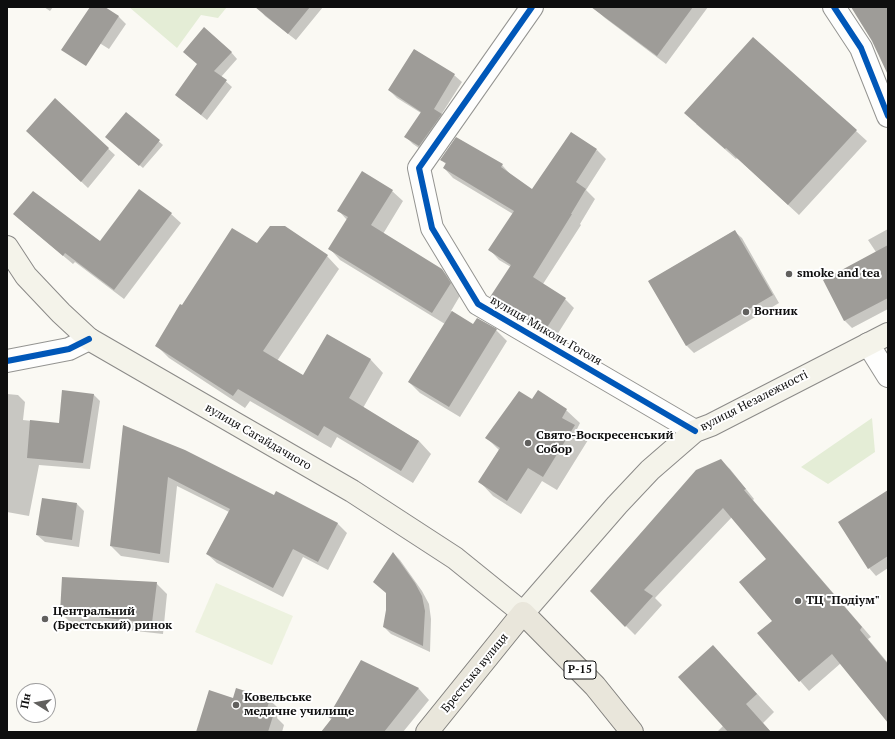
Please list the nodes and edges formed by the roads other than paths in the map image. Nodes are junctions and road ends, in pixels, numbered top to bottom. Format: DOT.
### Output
graph roads {
  1 [pos="532,7"];
  2 [pos="834,7"];
  3 [pos="888,116"];
  4 [pos="7,247"];
  5 [pos="888,334"];
  6 [pos="89,339"];
  7 [pos="868,344"];
  8 [pos="7,362"];
  9 [pos="888,376"];
  10 [pos="695,431"];
  11 [pos="523,613"];
  12 [pos="427,732"];
  13 [pos="632,732"];
  1 -- 10 [label="street, вулиця Миколи Гоголя"];
  2 -- 3 [label="street"];
  4 -- 6 [label="main road, вулиця Сагайдачного"];
  5 -- 7 [label="main road, вулиця Незалежності"];
  6 -- 8 [label="street"];
  6 -- 11 [label="main road, вулиця Сагайдачного"];
  7 -- 9 [label="street"];
  7 -- 10 [label="main road, вулиця Незалежності"];
  10 -- 11 [label="main road, вулиця Незалежності"];
  11 -- 12 [label="main road, Брестська вулиця"];
  11 -- 13 [label="main road, Р-15"];
}
